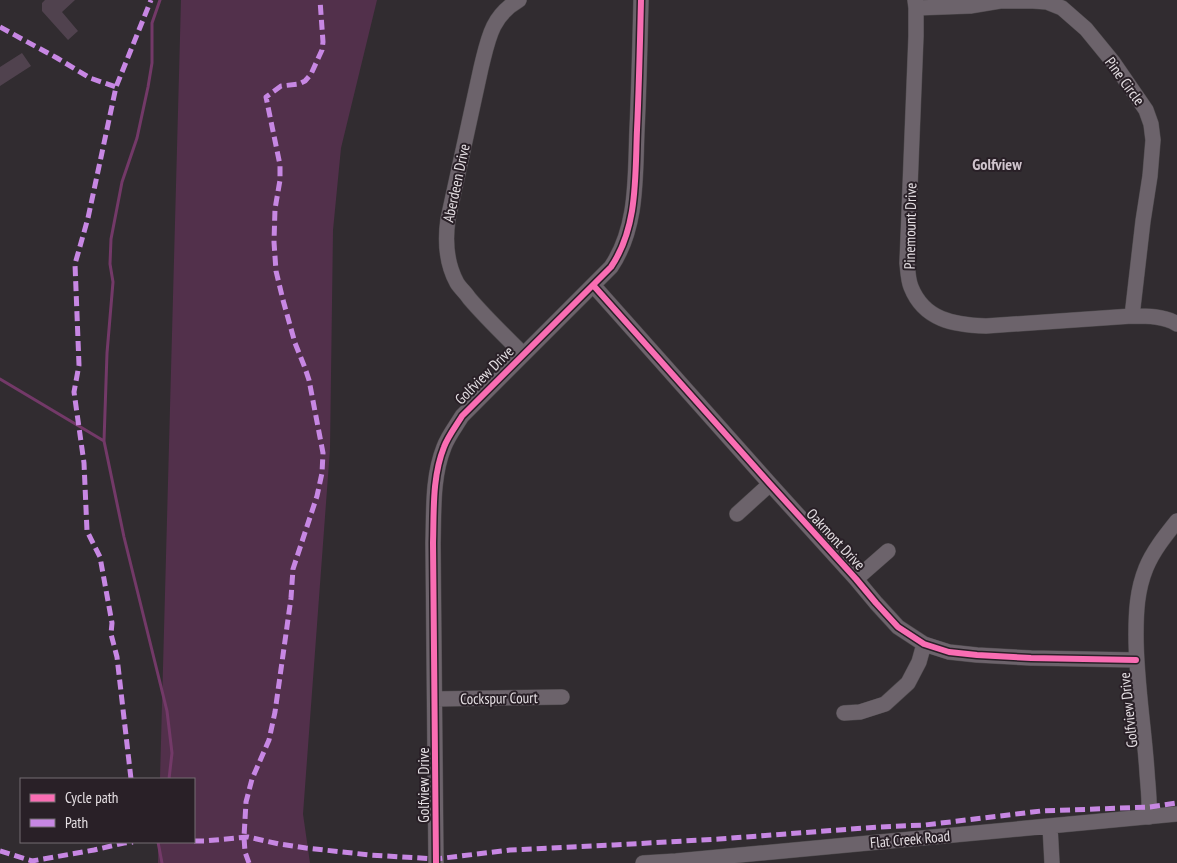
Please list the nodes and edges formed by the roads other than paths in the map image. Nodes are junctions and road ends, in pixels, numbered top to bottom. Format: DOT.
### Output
graph roads {
  1 [pos="519,0"];
  2 [pos="641,0"];
  3 [pos="915,4"];
  4 [pos="593,285"];
  5 [pos="1132,316"];
  6 [pos="1177,324"];
  7 [pos="523,354"];
  8 [pos="770,484"];
  9 [pos="737,514"];
  10 [pos="1177,521"];
  11 [pos="888,551"];
  12 [pos="856,579"];
  13 [pos="924,644"];
  14 [pos="1136,660"];
  15 [pos="562,697"];
  16 [pos="435,699"];
  17 [pos="844,713"];
  18 [pos="1177,814"];
  19 [pos="1149,817"];
  20 [pos="1050,826"];
  21 [pos="436,863"];
  22 [pos="643,863"];
  23 [pos="1052,863"];
  1 -- 7 [label="street, Aberdeen Drive"];
  2 -- 4 [label="street, Golfview Drive"];
  3 -- 5 [label="street, Pine Circle"];
  3 -- 5 [label="street, Pinemount Drive"];
  4 -- 7 [label="street, Golfview Drive"];
  4 -- 8 [label="street, Oakmont Drive"];
  5 -- 6 [label="street, Pinemount Drive"];
  7 -- 16 [label="street, Golfview Drive"];
  8 -- 9 [label="street"];
  8 -- 12 [label="street, Oakmont Drive"];
  10 -- 14 [label="street, Golfview Drive"];
  11 -- 12 [label="street, Oakmont Drive"];
  12 -- 13 [label="street, Oakmont Drive"];
  13 -- 14 [label="street, Oakmont Drive"];
  13 -- 17 [label="street"];
  14 -- 19 [label="street, Golfview Drive"];
  15 -- 16 [label="street, Cockspur Court"];
  16 -- 21 [label="street, Golfview Drive"];
  18 -- 19 [label="street, Flat Creek Road"];
  19 -- 20 [label="street, Flat Creek Road"];
  20 -- 22 [label="street, Flat Creek Road"];
  20 -- 23 [label="street"];
}
